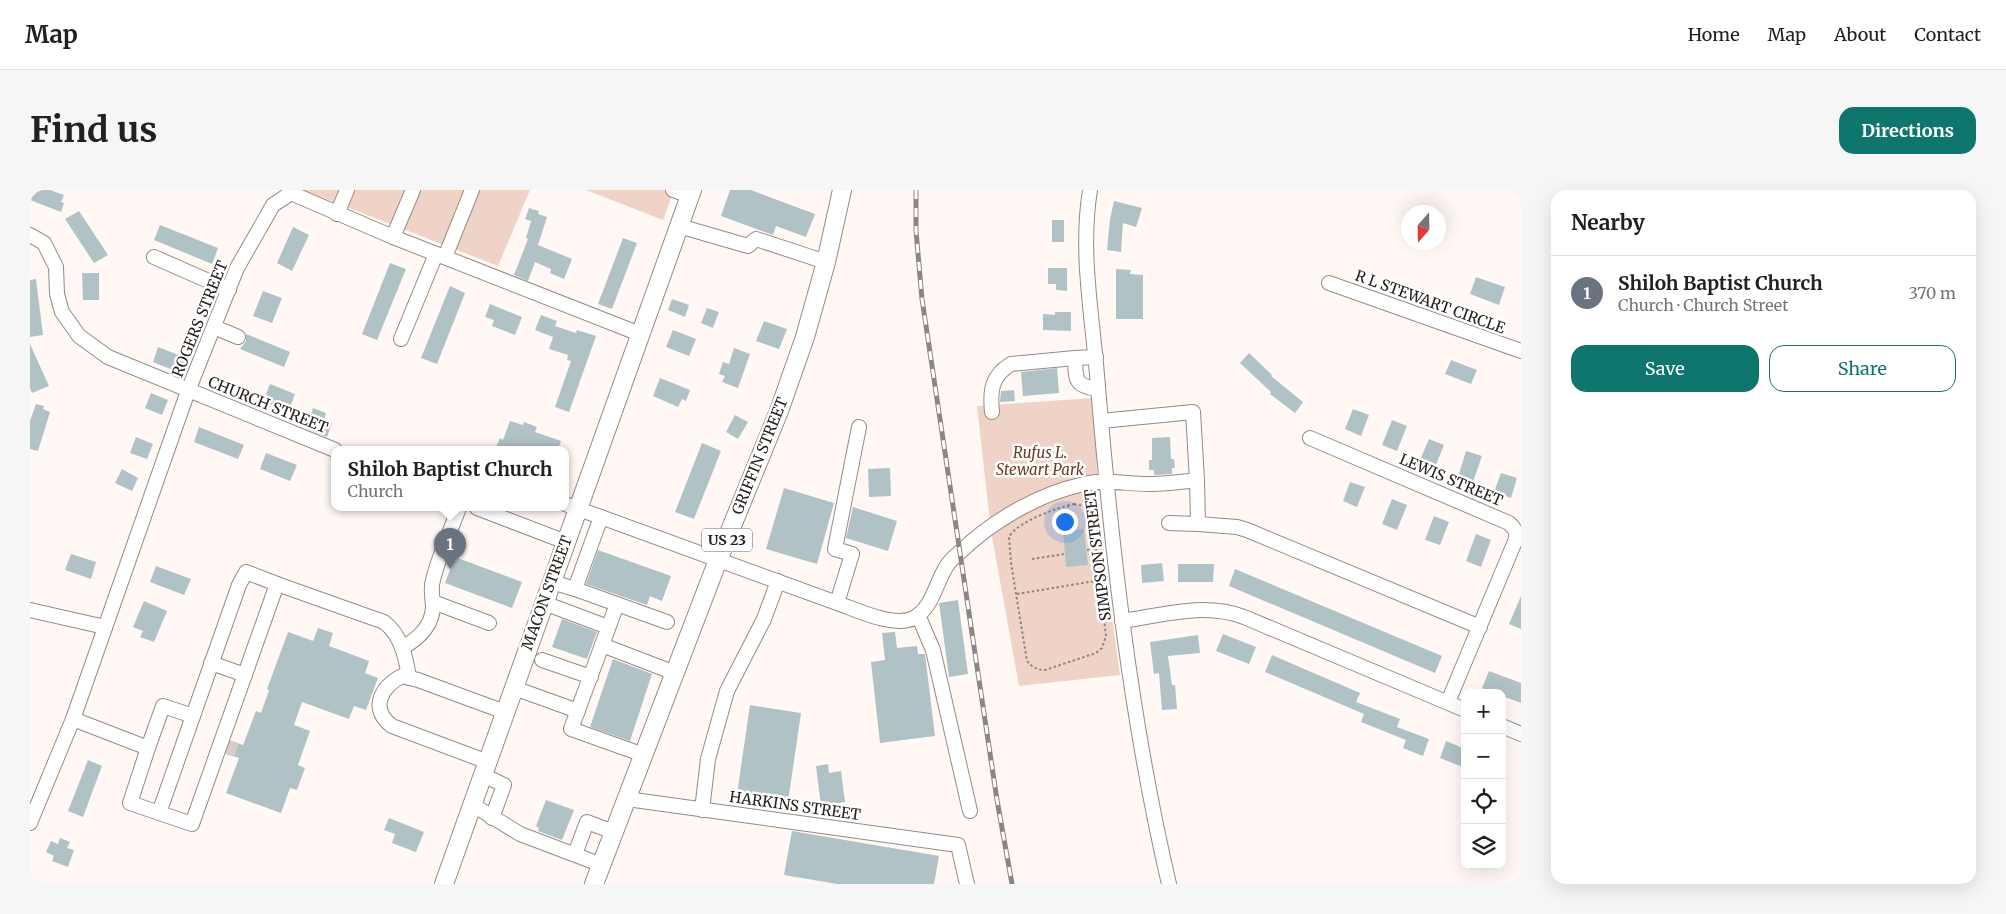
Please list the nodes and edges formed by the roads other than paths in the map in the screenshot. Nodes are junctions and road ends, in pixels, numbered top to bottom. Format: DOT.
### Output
graph roads {
  1 [pos="347,190"];
  2 [pos="413,190"];
  3 [pos="472,190"];
  4 [pos="673,190"];
  5 [pos="842,190"];
  6 [pos="1090,190"];
  7 [pos="289,192"];
  8 [pos="691,193"];
  9 [pos="337,214"];
  10 [pos="679,226"];
  11 [pos="30,235"];
  12 [pos="393,237"];
  13 [pos="440,255"];
  14 [pos="154,257"];
  15 [pos="826,262"];
  16 [pos="1329,283"];
  17 [pos="229,290"];
  18 [pos="214,328"];
  19 [pos="640,334"];
  20 [pos="238,337"];
  21 [pos="401,339"];
  22 [pos="1521,351"];
  23 [pos="1096,357"];
  24 [pos="1075,358"];
  25 [pos="1098,389"];
  26 [pos="188,391"];
  27 [pos="992,412"];
  28 [pos="1101,421"];
  29 [pos="859,427"];
  30 [pos="1310,438"];
  31 [pos="331,448"];
  32 [pos="1197,480"];
  33 [pos="1106,482"];
  34 [pos="571,506"];
  35 [pos="458,511"];
  36 [pos="487,511"];
  37 [pos="601,517"];
  38 [pos="1169,523"];
  39 [pos="1198,524"];
  40 [pos="566,542"];
  41 [pos="718,560"];
  42 [pos="552,582"];
  43 [pos="778,582"];
  44 [pos="277,584"];
  45 [pos="575,589"];
  46 [pos="433,602"];
  47 [pos="544,603"];
  48 [pos="837,603"];
  49 [pos="617,604"];
  50 [pos="30,610"];
  51 [pos="918,615"];
  52 [pos="667,622"];
  53 [pos="1122,622"];
  54 [pos="489,623"];
  55 [pos="105,627"];
  56 [pos="608,627"];
  57 [pos="1480,627"];
  58 [pos="602,645"];
  59 [pos="402,648"];
  60 [pos="542,660"];
  61 [pos="212,663"];
  62 [pos="675,673"];
  63 [pos="245,675"];
  64 [pos="591,677"];
  65 [pos="409,678"];
  66 [pos="514,688"];
  67 [pos="1448,702"];
  68 [pos="1461,708"];
  69 [pos="578,710"];
  70 [pos="505,712"];
  71 [pos="193,716"];
  72 [pos="73,719"];
  73 [pos="227,724"];
  74 [pos="1506,728"];
  75 [pos="1521,734"];
  76 [pos="148,748"];
  77 [pos="644,755"];
  78 [pos="214,763"];
  79 [pos="485,769"];
  80 [pos="627,799"];
  81 [pos="473,805"];
  82 [pos="702,810"];
  83 [pos="970,811"];
  84 [pos="159,813"];
  85 [pos="492,818"];
  86 [pos="30,823"];
  87 [pos="614,832"];
  88 [pos="575,854"];
  89 [pos="602,865"];
  90 [pos="444,884"];
  91 [pos="594,884"];
  92 [pos="967,884"];
  93 [pos="1170,884"];
  1 -- 9 [label="street"];
  2 -- 12 [label="street"];
  3 -- 13 [label="street"];
  4 -- 8 [label="street"];
  5 -- 15 [label="main road, GRIFFIN STREET / US 23"];
  6 -- 23 [label="street, SIMPSON STREET"];
  7 -- 9 [label="street, ROGERS STREET"];
  7 -- 17 [label="street, ROGERS STREET"];
  8 -- 10 [label="main road, MACON STREET"];
  9 -- 12 [label="street, ROGERS STREET"];
  10 -- 15 [label="street"];
  10 -- 19 [label="main road, MACON STREET"];
  11 -- 26 [label="street, CHURCH STREET"];
  12 -- 13 [label="street, ROGERS STREET"];
  13 -- 19 [label="street, ROGERS STREET"];
  13 -- 21 [label="street"];
  14 -- 17 [label="street"];
  15 -- 41 [label="main road, GRIFFIN STREET / US 23"];
  16 -- 22 [label="street, R L STEWART CIRCLE"];
  17 -- 18 [label="street, ROGERS STREET"];
  18 -- 20 [label="street"];
  18 -- 26 [label="street, ROGERS STREET"];
  19 -- 34 [label="main road, MACON STREET"];
  23 -- 24 [label="street"];
  23 -- 25 [label="street, SIMPSON STREET"];
  24 -- 25 [label="street"];
  24 -- 27 [label="street"];
  25 -- 28 [label="street, SIMPSON STREET"];
  26 -- 31 [label="street, CHURCH STREET"];
  26 -- 55 [label="street, ROGERS STREET"];
  28 -- 32 [label="street"];
  28 -- 33 [label="street, SIMPSON STREET"];
  29 -- 48 [label="street"];
  30 -- 57 [label="street, LEWIS STREET"];
  32 -- 33 [label="street"];
  32 -- 39 [label="street"];
  33 -- 51 [label="street"];
  33 -- 53 [label="street, SIMPSON STREET"];
  34 -- 37 [label="street"];
  34 -- 40 [label="main road, MACON STREET"];
  35 -- 46 [label="street"];
  36 -- 40 [label="street"];
  37 -- 41 [label="street"];
  37 -- 45 [label="street"];
  38 -- 39 [label="street"];
  39 -- 57 [label="street"];
  40 -- 42 [label="main road, MACON STREET"];
  41 -- 43 [label="street"];
  41 -- 62 [label="main road, GRIFFIN STREET / US 23"];
  42 -- 45 [label="street"];
  42 -- 47 [label="main road, MACON STREET"];
  43 -- 48 [label="street"];
  43 -- 82 [label="street"];
  44 -- 59 [label="street"];
  44 -- 61 [label="street"];
  44 -- 63 [label="street"];
  45 -- 49 [label="street"];
  46 -- 54 [label="street"];
  46 -- 59 [label="street"];
  47 -- 56 [label="street"];
  47 -- 66 [label="main road, MACON STREET"];
  48 -- 51 [label="street"];
  49 -- 52 [label="street"];
  49 -- 56 [label="street"];
  50 -- 55 [label="street"];
  51 -- 83 [label="street"];
  53 -- 67 [label="street"];
  53 -- 93 [label="street, SIMPSON STREET"];
  55 -- 72 [label="street, ROGERS STREET"];
  56 -- 58 [label="street"];
  57 -- 67 [label="street, LEWIS STREET"];
  58 -- 62 [label="street"];
  58 -- 64 [label="street"];
  59 -- 65 [label="street"];
  60 -- 64 [label="street"];
  61 -- 63 [label="street"];
  61 -- 71 [label="street"];
  62 -- 77 [label="main road, GRIFFIN STREET / US 23"];
  63 -- 73 [label="street"];
  64 -- 69 [label="street"];
  65 -- 70 [label="street"];
  65 -- 79 [label="street"];
  66 -- 69 [label="street"];
  66 -- 70 [label="main road, MACON STREET"];
  67 -- 68 [label="street"];
  69 -- 77 [label="street"];
  70 -- 79 [label="main road, MACON STREET"];
  71 -- 76 [label="street"];
  71 -- 84 [label="street"];
  72 -- 76 [label="street"];
  72 -- 86 [label="street, ROGERS STREET"];
  73 -- 78 [label="street"];
  73 -- 78 [label="street"];
  74 -- 75 [label="street"];
  76 -- 84 [label="street"];
  77 -- 80 [label="main road, GRIFFIN STREET / US 23"];
  78 -- 84 [label="street"];
  79 -- 81 [label="main road, MACON STREET"];
  79 -- 85 [label="street"];
  80 -- 82 [label="street, HARKINS STREET"];
  80 -- 87 [label="main road, GRIFFIN STREET / US 23"];
  81 -- 85 [label="street"];
  81 -- 90 [label="main road, MACON STREET"];
  82 -- 92 [label="street, HARKINS STREET"];
  85 -- 88 [label="street"];
  87 -- 88 [label="street"];
  87 -- 89 [label="main road, GRIFFIN STREET / US 23"];
  88 -- 89 [label="street"];
  89 -- 91 [label="main road, GRIFFIN STREET / US 23"];
}
